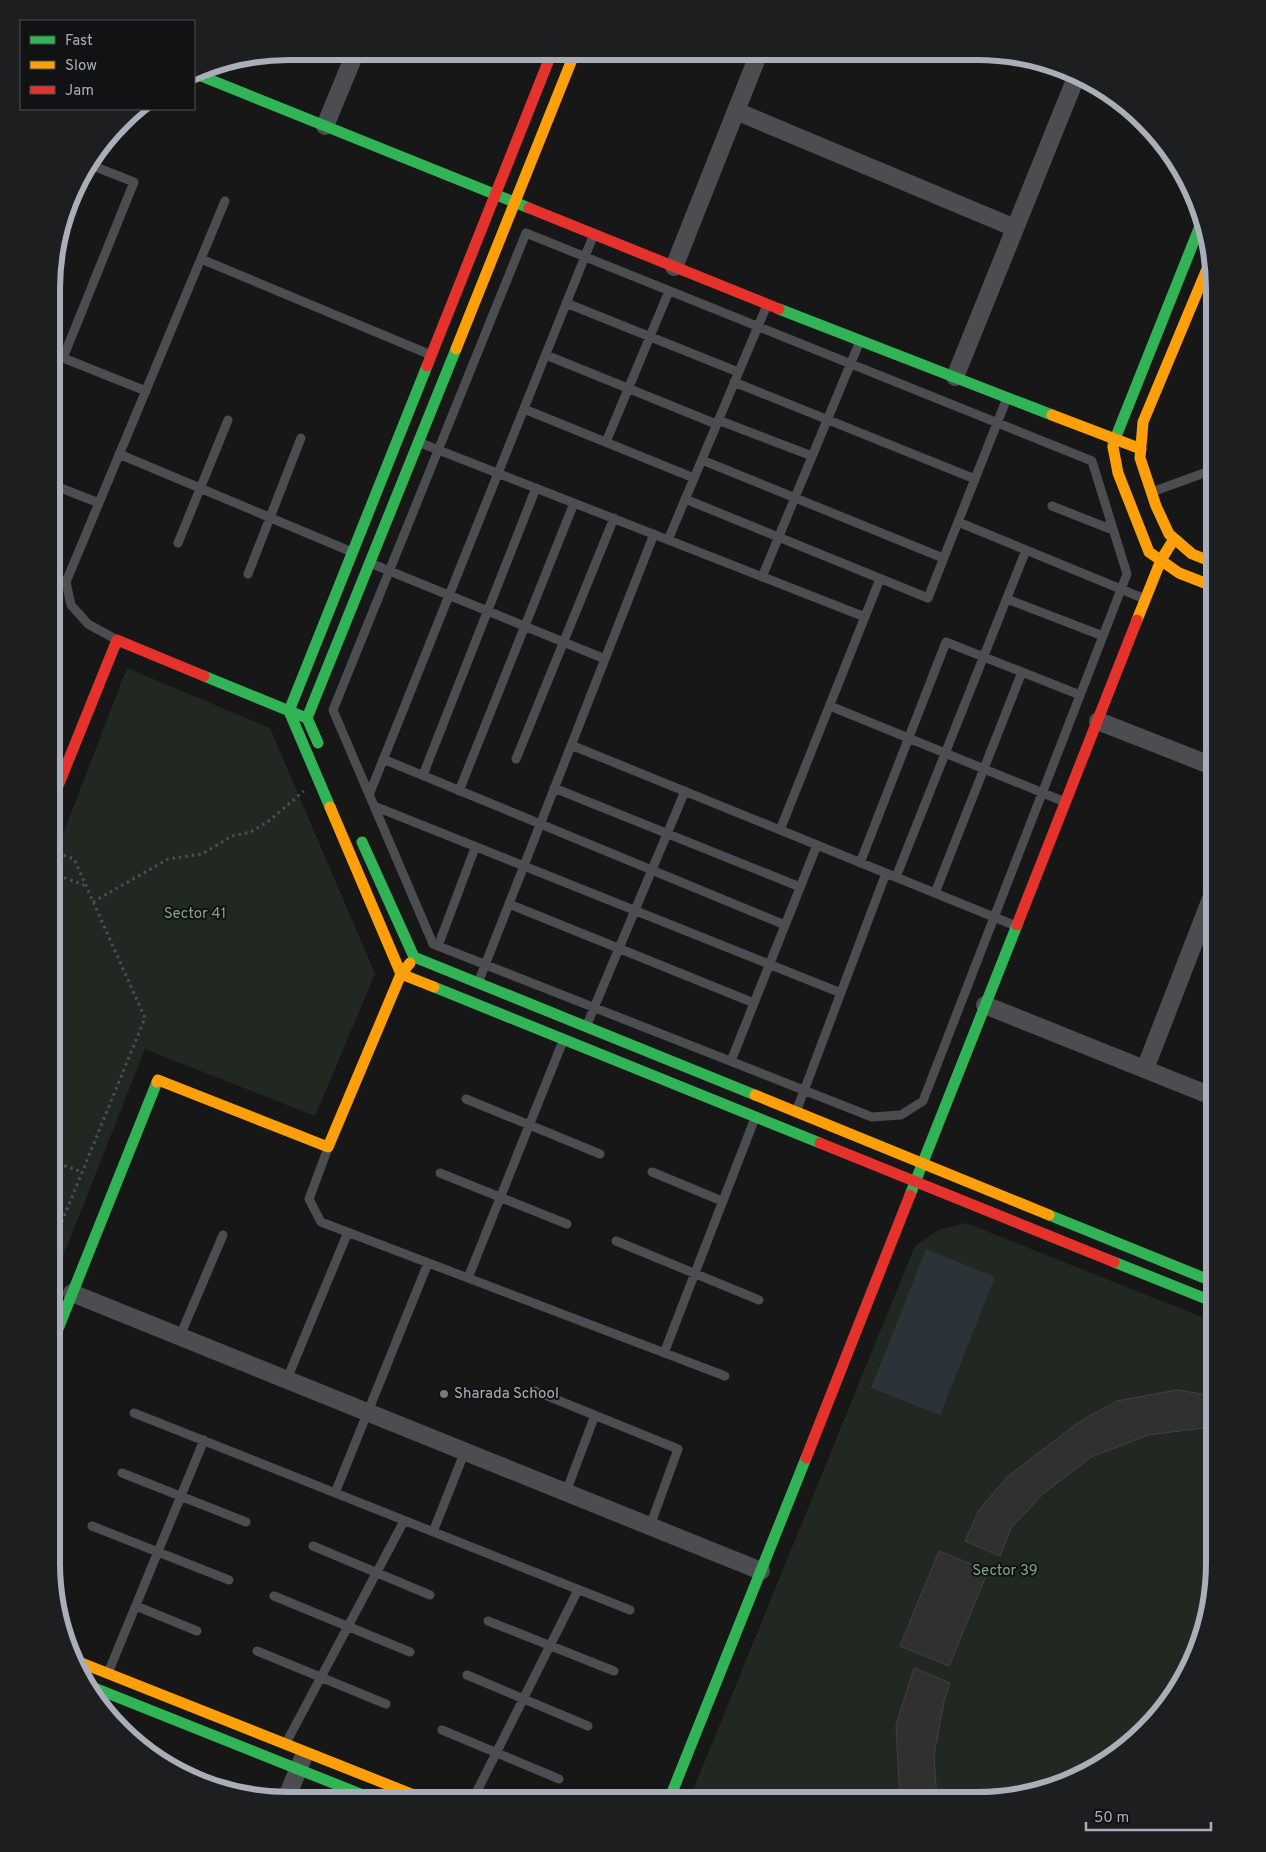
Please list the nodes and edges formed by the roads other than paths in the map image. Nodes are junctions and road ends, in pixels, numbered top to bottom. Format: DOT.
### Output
graph roads {
  1 [pos="353,60"];
  2 [pos="549,60"];
  3 [pos="573,60"];
  4 [pos="757,60"];
  5 [pos="202,77"];
  6 [pos="1074,82"];
  7 [pos="736,111"];
  8 [pos="326,126"];
  9 [pos="96,167"];
  10 [pos="495,194"];
  11 [pos="225,202"];
  12 [pos="515,202"];
  13 [pos="1015,228"];
  14 [pos="1198,231"];
  15 [pos="594,234"];
  16 [pos="585,257"];
  17 [pos="201,259"];
  18 [pos="674,266"];
  19 [pos="1206,272"];
  20 [pos="669,291"];
  21 [pos="566,303"];
  22 [pos="767,304"];
  23 [pos="758,326"];
  24 [pos="649,337"];
  25 [pos="860,340"];
  26 [pos="431,355"];
  27 [pos="546,355"];
  28 [pos="60,357"];
  29 [pos="63,358"];
  30 [pos="850,364"];
  31 [pos="738,372"];
  32 [pos="955,377"];
  33 [pos="734,382"];
  34 [pos="628,388"];
  35 [pos="146,391"];
  36 [pos="1007,397"];
  37 [pos="524,409"];
  38 [pos="228,420"];
  39 [pos="827,420"];
  40 [pos="717,422"];
  41 [pos="997,423"];
  42 [pos="301,438"];
  43 [pos="1115,439"];
  44 [pos="418,442"];
  45 [pos="606,442"];
  46 [pos="438,449"];
  47 [pos="1141,449"];
  48 [pos="119,454"];
  49 [pos="812,456"];
  50 [pos="702,460"];
  51 [pos="1206,472"];
  52 [pos="498,473"];
  53 [pos="694,478"];
  54 [pos="975,479"];
  55 [pos="60,487"];
  56 [pos="200,488"];
  57 [pos="536,488"];
  58 [pos="1152,492"];
  59 [pos="795,498"];
  60 [pos="685,500"];
  61 [pos="99,503"];
  62 [pos="574,503"];
  63 [pos="1052,506"];
  64 [pos="270,517"];
  65 [pos="614,518"];
  66 [pos="958,522"];
  67 [pos="1113,530"];
  68 [pos="654,534"];
  69 [pos="778,538"];
  70 [pos="1174,539"];
  71 [pos="668,540"];
  72 [pos="178,543"];
  73 [pos="1026,550"];
  74 [pos="352,552"];
  75 [pos="943,558"];
  76 [pos="1206,559"];
  77 [pos="1161,560"];
  78 [pos="369,563"];
  79 [pos="389,571"];
  80 [pos="248,574"];
  81 [pos="762,577"];
  82 [pos="880,579"];
  83 [pos="1206,582"];
  84 [pos="1121,589"];
  85 [pos="449,595"];
  86 [pos="1007,599"];
  87 [pos="1146,599"];
  88 [pos="487,611"];
  89 [pos="865,617"];
  90 [pos="525,626"];
  91 [pos="1103,636"];
  92 [pos="117,640"];
  93 [pos="563,642"];
  94 [pos="984,657"];
  95 [pos="605,659"];
  96 [pos="1022,672"];
  97 [pos="1080,695"];
  98 [pos="830,706"];
  99 [pos="289,711"];
  100 [pos="307,718"];
  101 [pos="1098,721"];
  102 [pos="909,738"];
  103 [pos="572,745"];
  104 [pos="946,753"];
  105 [pos="323,754"];
  106 [pos="383,759"];
  107 [pos="516,759"];
  108 [pos="1206,764"];
  109 [pos="984,769"];
  110 [pos="422,776"];
  111 [pos="60,781"];
  112 [pos="554,788"];
  113 [pos="459,791"];
  114 [pos="685,791"];
  115 [pos="1042,793"];
  116 [pos="369,794"];
  117 [pos="1065,802"];
  118 [pos="374,806"];
  119 [pos="540,824"];
  120 [pos="780,830"];
  121 [pos="358,833"];
  122 [pos="667,834"];
  123 [pos="817,845"];
  124 [pos="475,848"];
  125 [pos="860,863"];
  126 [pos="523,867"];
  127 [pos="652,870"];
  128 [pos="886,873"];
  129 [pos="896,877"];
  130 [pos="800,887"];
  131 [pos="935,893"];
  132 [pos="509,904"];
  133 [pos="634,911"];
  134 [pos="1206,912"];
  135 [pos="994,917"];
  136 [pos="785,925"];
  137 [pos="1016,926"];
  138 [pos="438,946"];
  139 [pos="618,948"];
  140 [pos="414,957"];
  141 [pos="485,964"];
  142 [pos="769,964"];
  143 [pos="401,974"];
  144 [pos="478,983"];
  145 [pos="841,993"];
  146 [pos="754,1003"];
  147 [pos="985,1005"];
  148 [pos="594,1007"];
  149 [pos="586,1027"];
  150 [pos="564,1040"];
  151 [pos="731,1061"];
  152 [pos="1145,1069"];
  153 [pos="805,1090"];
  154 [pos="1206,1094"];
  155 [pos="466,1099"];
  156 [pos="796,1113"];
  157 [pos="755,1117"];
  158 [pos="529,1125"];
  159 [pos="328,1147"];
  160 [pos="600,1154"];
  161 [pos="922,1164"];
  162 [pos="652,1172"];
  163 [pos="440,1173"];
  164 [pos="915,1182"];
  165 [pos="500,1198"];
  166 [pos="722,1201"];
  167 [pos="567,1224"];
  168 [pos="348,1232"];
  169 [pos="223,1235"];
  170 [pos="616,1241"];
  171 [pos="428,1263"];
  172 [pos="694,1273"];
  173 [pos="468,1278"];
  174 [pos="1206,1279"];
  175 [pos="72,1293"];
  176 [pos="1206,1299"];
  177 [pos="759,1300"];
  178 [pos="60,1324"];
  179 [pos="180,1336"];
  180 [pos="664,1352"];
  181 [pos="725,1376"];
  182 [pos="287,1380"];
  183 [pos="535,1391"];
  184 [pos="368,1412"];
  185 [pos="134,1413"];
  186 [pos="595,1415"];
  187 [pos="204,1440"];
  188 [pos="465,1451"];
  189 [pos="122,1473"];
  190 [pos="566,1492"];
  191 [pos="335,1493"];
  192 [pos="181,1496"];
  193 [pos="404,1520"];
  194 [pos="246,1522"];
  195 [pos="92,1526"];
  196 [pos="650,1526"];
  197 [pos="433,1532"];
  198 [pos="313,1546"];
  199 [pos="158,1552"];
  200 [pos="761,1571"];
  201 [pos="376,1573"];
  202 [pos="229,1580"];
  203 [pos="578,1590"];
  204 [pos="430,1595"];
  205 [pos="274,1596"];
  206 [pos="136,1606"];
  207 [pos="630,1610"];
  208 [pos="488,1621"];
  209 [pos="348,1626"];
  210 [pos="197,1631"];
  211 [pos="550,1646"];
  212 [pos="257,1651"];
  213 [pos="410,1652"];
  214 [pos="84,1664"];
  215 [pos="614,1671"];
  216 [pos="108,1673"];
  217 [pos="467,1675"];
  218 [pos="321,1677"];
  219 [pos="99,1690"];
  220 [pos="523,1699"];
  221 [pos="386,1704"];
  222 [pos="588,1726"];
  223 [pos="442,1730"];
  224 [pos="286,1743"];
  225 [pos="306,1751"];
  226 [pos="496,1753"];
  227 [pos="298,1769"];
  228 [pos="559,1779"];
  229 [pos="289,1792"];
  230 [pos="356,1792"];
  231 [pos="407,1792"];
  232 [pos="476,1792"];
  233 [pos="672,1792"];
  1 -- 8 [label="street"];
  2 -- 10 [label="street"];
  3 -- 12 [label="street"];
  4 -- 7 [label="street"];
  5 -- 8 [label="street"];
  6 -- 13 [label="street"];
  7 -- 13 [label="street"];
  7 -- 18 [label="street"];
  8 -- 10 [label="street"];
  9 -- 29 [label="lane"];
  10 -- 12 [label="street"];
  10 -- 26 [label="street"];
  11 -- 17 [label="lane"];
  12 -- 15 [label="street"];
  12 -- 44 [label="street"];
  13 -- 32 [label="street"];
  14 -- 43 [label="street"];
  15 -- 16 [label="lane"];
  15 -- 18 [label="street"];
  16 -- 20 [label="lane"];
  16 -- 21 [label="lane"];
  16 -- 46 [label="lane"];
  17 -- 26 [label="lane"];
  17 -- 35 [label="lane"];
  18 -- 22 [label="street"];
  19 -- 47 [label="street"];
  20 -- 23 [label="lane"];
  20 -- 24 [label="lane"];
  21 -- 24 [label="lane"];
  21 -- 27 [label="lane"];
  22 -- 23 [label="lane"];
  22 -- 25 [label="street"];
  23 -- 30 [label="lane"];
  23 -- 31 [label="lane"];
  24 -- 31 [label="lane"];
  24 -- 34 [label="lane"];
  25 -- 30 [label="lane"];
  25 -- 32 [label="street"];
  26 -- 74 [label="street"];
  27 -- 34 [label="lane"];
  27 -- 37 [label="lane"];
  28 -- 29 [label="lane"];
  29 -- 35 [label="lane"];
  30 -- 39 [label="lane"];
  30 -- 41 [label="lane"];
  31 -- 33 [label="lane"];
  32 -- 36 [label="street"];
  33 -- 39 [label="lane"];
  33 -- 40 [label="lane"];
  34 -- 40 [label="lane"];
  34 -- 45 [label="lane"];
  35 -- 48 [label="lane"];
  36 -- 41 [label="lane"];
  36 -- 43 [label="street"];
  37 -- 45 [label="lane"];
  37 -- 52 [label="lane"];
  38 -- 56 [label="lane"];
  39 -- 49 [label="lane"];
  39 -- 54 [label="lane"];
  40 -- 49 [label="lane"];
  40 -- 50 [label="lane"];
  41 -- 54 [label="lane"];
  41 -- 67 [label="lane"];
  42 -- 64 [label="lane"];
  43 -- 47 [label="street"];
  43 -- 77 [label="street"];
  44 -- 46 [label="lane"];
  44 -- 78 [label="street"];
  45 -- 53 [label="lane"];
  46 -- 52 [label="lane"];
  46 -- 79 [label="lane"];
  47 -- 58 [label="street"];
  48 -- 56 [label="lane"];
  48 -- 61 [label="lane"];
  49 -- 59 [label="lane"];
  50 -- 53 [label="lane"];
  50 -- 59 [label="lane"];
  51 -- 58 [label="lane"];
  52 -- 57 [label="lane"];
  52 -- 85 [label="lane"];
  53 -- 60 [label="lane"];
  54 -- 66 [label="lane"];
  55 -- 61 [label="lane"];
  56 -- 64 [label="lane"];
  56 -- 72 [label="lane"];
  57 -- 62 [label="lane"];
  57 -- 88 [label="lane"];
  58 -- 70 [label="street"];
  59 -- 69 [label="lane"];
  59 -- 75 [label="lane"];
  60 -- 69 [label="lane"];
  60 -- 71 [label="lane"];
  61 -- 92 [label="lane"];
  62 -- 65 [label="lane"];
  62 -- 90 [label="lane"];
  63 -- 67 [label="lane"];
  64 -- 74 [label="lane"];
  64 -- 80 [label="lane"];
  65 -- 68 [label="lane"];
  65 -- 93 [label="lane"];
  66 -- 73 [label="lane"];
  66 -- 75 [label="lane"];
  67 -- 84 [label="lane"];
  68 -- 71 [label="lane"];
  68 -- 95 [label="lane"];
  69 -- 81 [label="lane"];
  69 -- 82 [label="lane"];
  70 -- 76 [label="street"];
  70 -- 77 [label="street"];
  71 -- 81 [label="lane"];
  73 -- 84 [label="lane"];
  73 -- 86 [label="lane"];
  74 -- 99 [label="street"];
  75 -- 82 [label="lane"];
  77 -- 83 [label="street"];
  77 -- 87 [label="street"];
  78 -- 79 [label="lane"];
  78 -- 100 [label="street"];
  79 -- 85 [label="lane"];
  79 -- 116 [label="lane"];
  81 -- 89 [label="lane"];
  82 -- 89 [label="lane"];
  84 -- 87 [label="lane"];
  84 -- 91 [label="lane"];
  85 -- 88 [label="lane"];
  85 -- 106 [label="lane"];
  86 -- 91 [label="lane"];
  86 -- 94 [label="lane"];
  87 -- 101 [label="street"];
  88 -- 90 [label="lane"];
  88 -- 110 [label="lane"];
  89 -- 98 [label="lane"];
  90 -- 93 [label="lane"];
  90 -- 113 [label="lane"];
  91 -- 97 [label="lane"];
  92 -- 99 [label="street"];
  92 -- 111 [label="street"];
  93 -- 95 [label="lane"];
  93 -- 107 [label="lane"];
  94 -- 96 [label="lane"];
  94 -- 102 [label="lane"];
  94 -- 104 [label="lane"];
  95 -- 103 [label="lane"];
  96 -- 97 [label="lane"];
  96 -- 109 [label="lane"];
  97 -- 115 [label="lane"];
  98 -- 102 [label="lane"];
  98 -- 120 [label="lane"];
  99 -- 100 [label="street"];
  99 -- 143 [label="street"];
  100 -- 105 [label="street"];
  101 -- 108 [label="street"];
  101 -- 117 [label="street"];
  102 -- 104 [label="lane"];
  102 -- 125 [label="lane"];
  103 -- 112 [label="lane"];
  103 -- 114 [label="lane"];
  104 -- 109 [label="lane"];
  104 -- 129 [label="lane"];
  106 -- 110 [label="lane"];
  106 -- 116 [label="lane"];
  109 -- 115 [label="lane"];
  109 -- 131 [label="lane"];
  110 -- 113 [label="lane"];
  112 -- 119 [label="lane"];
  112 -- 122 [label="lane"];
  113 -- 119 [label="lane"];
  114 -- 120 [label="lane"];
  114 -- 122 [label="lane"];
  115 -- 117 [label="lane"];
  115 -- 135 [label="lane"];
  116 -- 118 [label="lane"];
  117 -- 137 [label="street"];
  118 -- 124 [label="lane"];
  118 -- 138 [label="lane"];
  119 -- 126 [label="lane"];
  119 -- 127 [label="lane"];
  120 -- 123 [label="lane"];
  121 -- 140 [label="street"];
  122 -- 127 [label="lane"];
  122 -- 130 [label="lane"];
  123 -- 125 [label="lane"];
  123 -- 130 [label="lane"];
  124 -- 126 [label="lane"];
  124 -- 138 [label="lane"];
  125 -- 128 [label="lane"];
  126 -- 132 [label="lane"];
  126 -- 133 [label="lane"];
  127 -- 133 [label="lane"];
  127 -- 136 [label="lane"];
  128 -- 129 [label="lane"];
  128 -- 145 [label="lane"];
  129 -- 131 [label="lane"];
  130 -- 136 [label="lane"];
  131 -- 135 [label="lane"];
  132 -- 139 [label="lane"];
  132 -- 141 [label="lane"];
  133 -- 139 [label="lane"];
  133 -- 142 [label="lane"];
  134 -- 152 [label="street"];
  135 -- 137 [label="lane"];
  135 -- 153 [label="lane"];
  136 -- 142 [label="lane"];
  137 -- 147 [label="street"];
  138 -- 141 [label="lane"];
  139 -- 146 [label="lane"];
  139 -- 148 [label="lane"];
  140 -- 143 [label="street"];
  140 -- 144 [label="street"];
  141 -- 144 [label="lane"];
  141 -- 148 [label="lane"];
  142 -- 145 [label="lane"];
  142 -- 146 [label="lane"];
  143 -- 150 [label="street"];
  143 -- 159 [label="street"];
  144 -- 149 [label="street"];
  145 -- 153 [label="lane"];
  146 -- 151 [label="lane"];
  147 -- 152 [label="street"];
  147 -- 161 [label="street"];
  148 -- 149 [label="lane"];
  148 -- 151 [label="lane"];
  149 -- 156 [label="street"];
  150 -- 157 [label="street"];
  150 -- 158 [label="lane"];
  151 -- 153 [label="lane"];
  152 -- 154 [label="street"];
  153 -- 156 [label="lane"];
  155 -- 158 [label="lane"];
  156 -- 161 [label="street"];
  157 -- 164 [label="street"];
  157 -- 166 [label="lane"];
  158 -- 160 [label="lane"];
  158 -- 165 [label="lane"];
  159 -- 168 [label="lane"];
  159 -- 175 [label="street"];
  161 -- 164 [label="street"];
  161 -- 174 [label="street"];
  162 -- 166 [label="lane"];
  163 -- 165 [label="lane"];
  164 -- 176 [label="street"];
  164 -- 200 [label="street"];
  165 -- 167 [label="lane"];
  165 -- 173 [label="lane"];
  166 -- 172 [label="lane"];
  168 -- 171 [label="lane"];
  168 -- 182 [label="lane"];
  169 -- 179 [label="lane"];
  170 -- 172 [label="lane"];
  171 -- 173 [label="lane"];
  171 -- 184 [label="lane"];
  172 -- 177 [label="lane"];
  172 -- 180 [label="lane"];
  173 -- 180 [label="lane"];
  175 -- 178 [label="street"];
  175 -- 179 [label="street"];
  179 -- 182 [label="street"];
  180 -- 181 [label="lane"];
  182 -- 184 [label="street"];
  183 -- 186 [label="lane"];
  184 -- 188 [label="street"];
  184 -- 191 [label="lane"];
  185 -- 187 [label="lane"];
  186 -- 190 [label="lane"];
  186 -- 196 [label="lane"];
  187 -- 191 [label="lane"];
  187 -- 192 [label="lane"];
  188 -- 190 [label="street"];
  188 -- 197 [label="lane"];
  189 -- 192 [label="lane"];
  190 -- 196 [label="street"];
  191 -- 193 [label="lane"];
  192 -- 194 [label="lane"];
  192 -- 199 [label="lane"];
  193 -- 197 [label="lane"];
  193 -- 201 [label="lane"];
  195 -- 199 [label="lane"];
  196 -- 200 [label="street"];
  197 -- 203 [label="lane"];
  198 -- 201 [label="lane"];
  199 -- 202 [label="lane"];
  199 -- 206 [label="lane"];
  200 -- 233 [label="street"];
  201 -- 204 [label="lane"];
  201 -- 209 [label="lane"];
  203 -- 207 [label="lane"];
  203 -- 211 [label="lane"];
  205 -- 209 [label="lane"];
  206 -- 210 [label="lane"];
  206 -- 216 [label="lane"];
  208 -- 211 [label="lane"];
  209 -- 213 [label="lane"];
  209 -- 218 [label="lane"];
  211 -- 215 [label="lane"];
  211 -- 220 [label="lane"];
  212 -- 218 [label="lane"];
  214 -- 216 [label="street"];
  216 -- 224 [label="street"];
  217 -- 220 [label="lane"];
  218 -- 221 [label="lane"];
  218 -- 224 [label="lane"];
  219 -- 227 [label="street"];
  220 -- 222 [label="lane"];
  220 -- 226 [label="lane"];
  223 -- 226 [label="lane"];
  224 -- 225 [label="street"];
  225 -- 227 [label="street"];
  225 -- 231 [label="street"];
  226 -- 228 [label="lane"];
  226 -- 232 [label="lane"];
  227 -- 229 [label="street"];
  227 -- 230 [label="street"];
}
